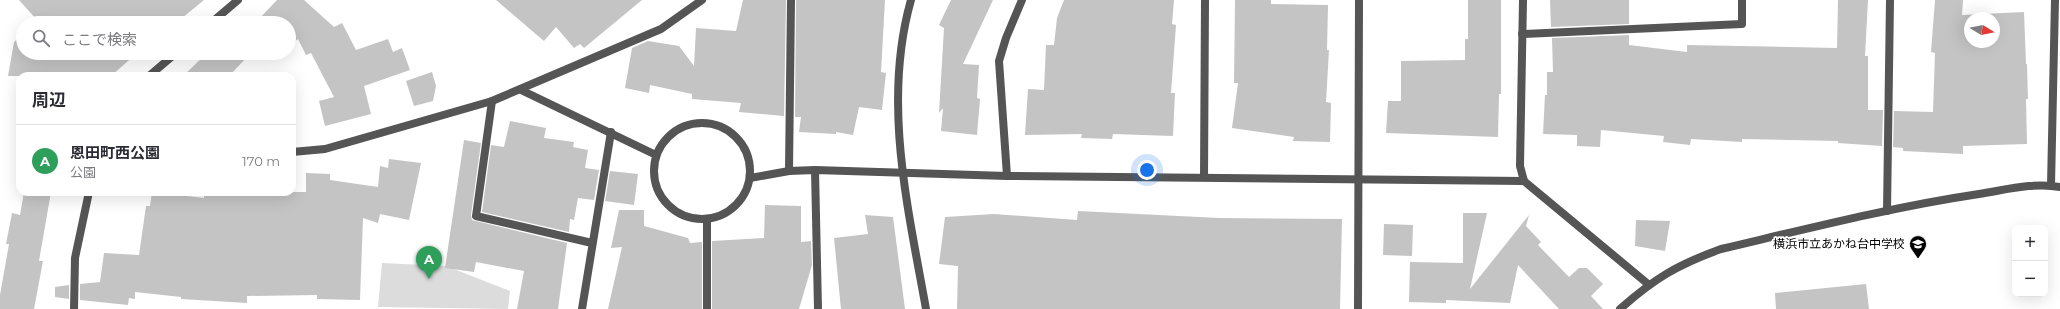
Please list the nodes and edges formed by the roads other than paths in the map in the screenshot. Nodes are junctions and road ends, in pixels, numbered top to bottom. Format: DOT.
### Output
graph roads {
  1 [pos="238,0"];
  2 [pos="702,0"];
  3 [pos="791,0"];
  4 [pos="911,0"];
  5 [pos="1022,0"];
  6 [pos="1205,0"];
  7 [pos="1359,0"];
  8 [pos="1523,0"];
  9 [pos="1742,0"];
  10 [pos="1890,0"];
  11 [pos="2055,0"];
  12 [pos="219,16"];
  13 [pos="2057,28"];
  14 [pos="1522,34"];
  15 [pos="168,60"];
  16 [pos="154,72"];
  17 [pos="521,90"];
  18 [pos="492,101"];
  19 [pos="611,132"];
  20 [pos="296,152"];
  21 [pos="656,155"];
  22 [pos="815,170"];
  23 [pos="789,171"];
  24 [pos="902,173"];
  25 [pos="1007,176"];
  26 [pos="1204,177"];
  27 [pos="750,178"];
  28 [pos="1358,179"];
  29 [pos="1524,182"];
  30 [pos="2056,186"];
  31 [pos="88,196"];
  32 [pos="1887,211"];
  33 [pos="707,219"];
  34 [pos="592,243"];
  35 [pos="1648,284"];
  36 [pos="74,309"];
  37 [pos="582,309"];
  38 [pos="707,309"];
  39 [pos="818,309"];
  40 [pos="926,309"];
  41 [pos="1358,309"];
  42 [pos="1620,309"];
  1 -- 12 [label="street"];
  2 -- 17 [label="street"];
  3 -- 23 [label="street"];
  4 -- 24 [label="street"];
  5 -- 25 [label="street"];
  6 -- 26 [label="street"];
  7 -- 28 [label="street"];
  8 -- 14 [label="street"];
  9 -- 14 [label="street"];
  10 -- 32 [label="street"];
  11 -- 13 [label="street"];
  13 -- 30 [label="street"];
  14 -- 29 [label="street"];
  15 -- 16 [label="street"];
  17 -- 18 [label="street"];
  17 -- 19 [label="street"];
  18 -- 20 [label="street"];
  18 -- 34 [label="street"];
  19 -- 21 [label="street"];
  19 -- 34 [label="street"];
  21 -- 27 [label="street"];
  21 -- 33 [label="street"];
  22 -- 23 [label="street"];
  22 -- 24 [label="street"];
  22 -- 39 [label="street"];
  23 -- 27 [label="street"];
  24 -- 25 [label="street"];
  24 -- 40 [label="street"];
  25 -- 26 [label="street"];
  26 -- 28 [label="street"];
  27 -- 33 [label="street"];
  28 -- 29 [label="street"];
  28 -- 41 [label="street"];
  29 -- 35 [label="street"];
  30 -- 32 [label="street"];
  31 -- 36 [label="street"];
  32 -- 35 [label="street"];
  33 -- 38 [label="street"];
  34 -- 37 [label="street"];
  35 -- 42 [label="street"];
}
